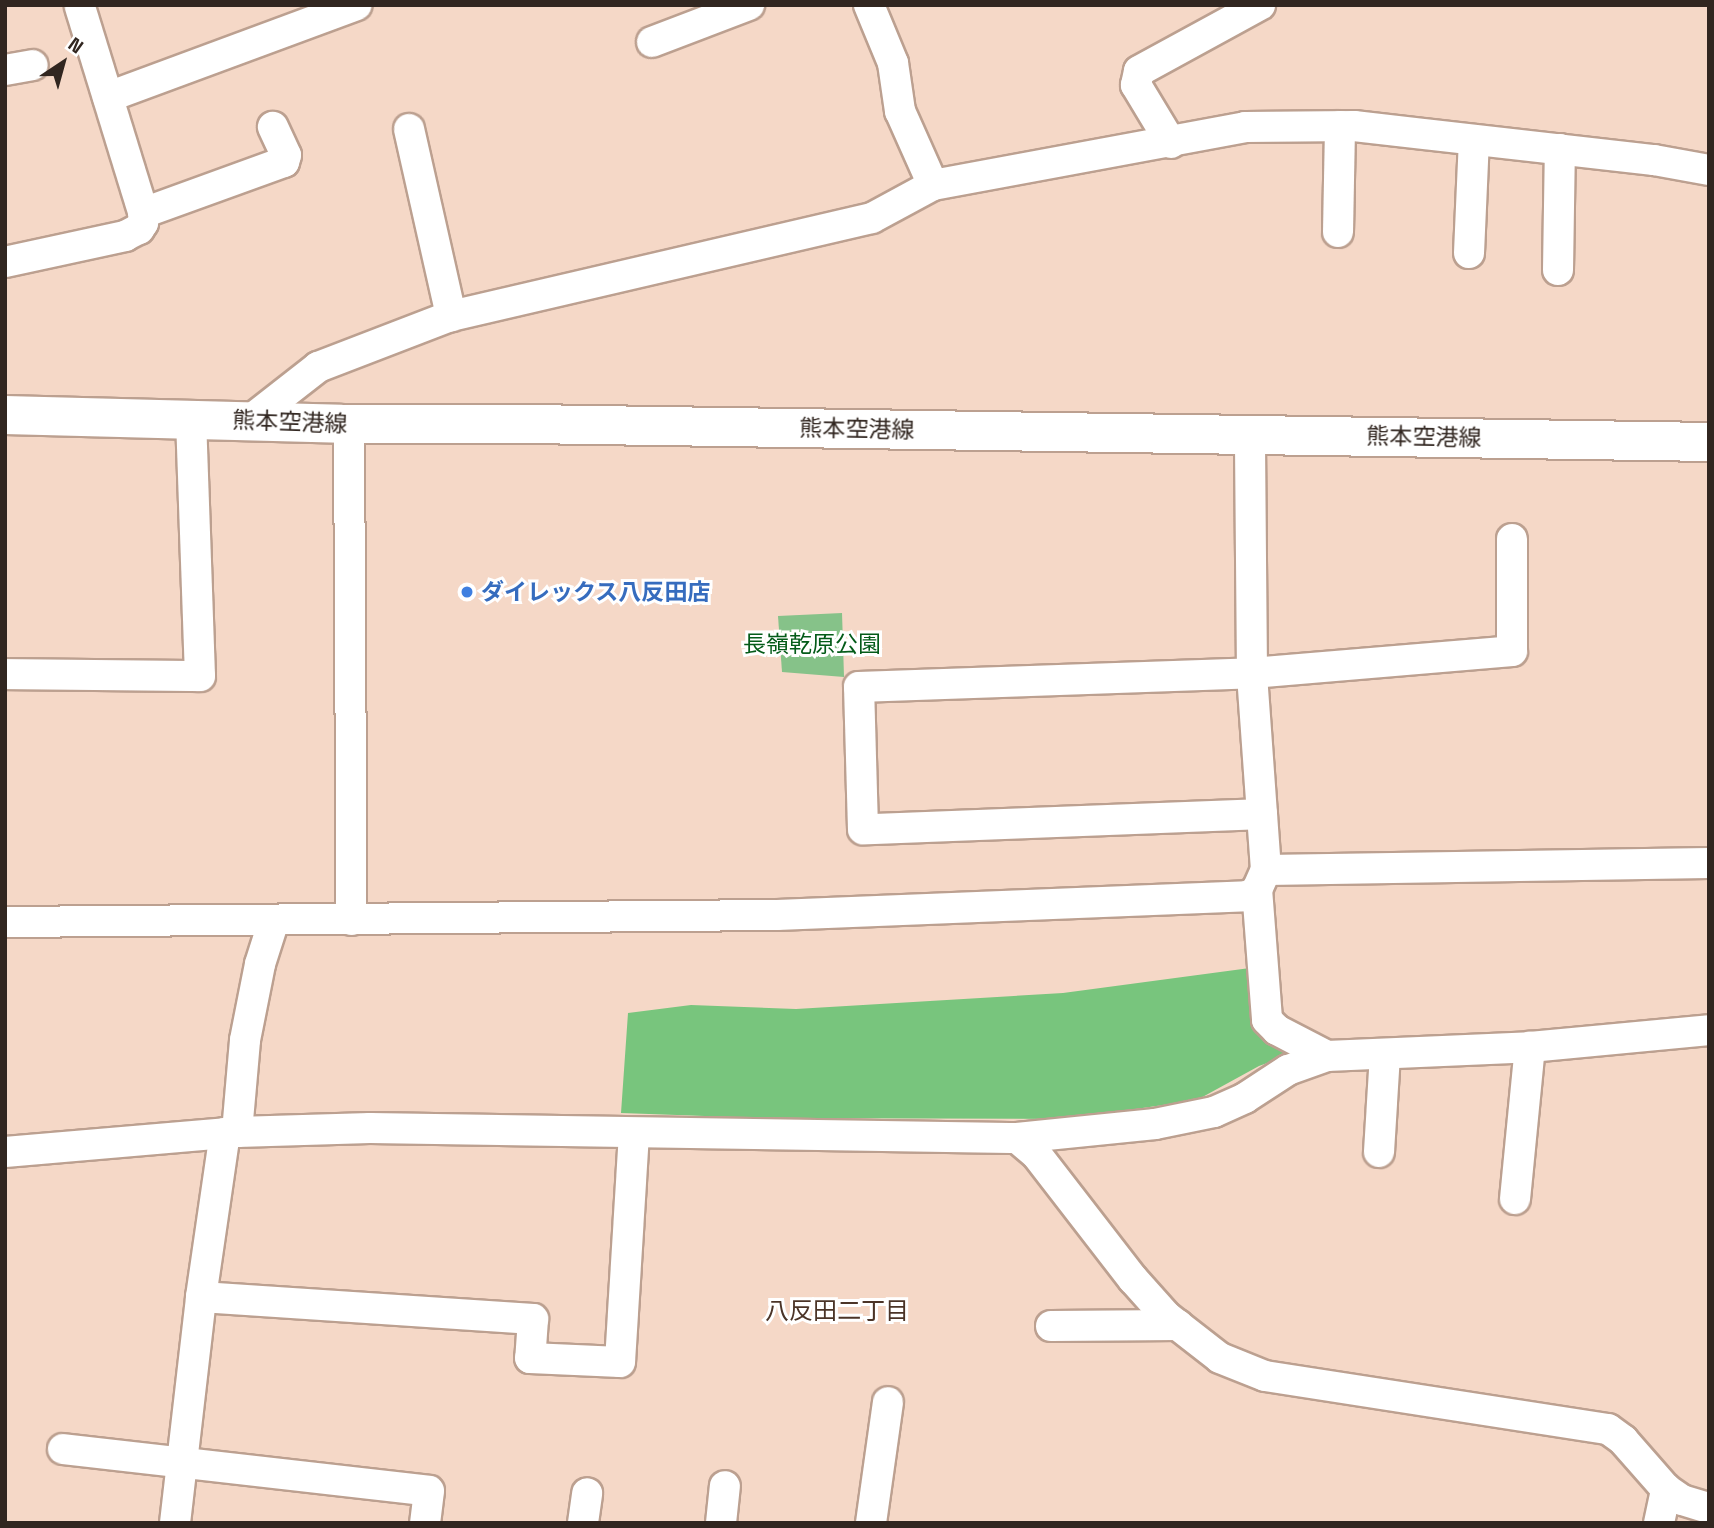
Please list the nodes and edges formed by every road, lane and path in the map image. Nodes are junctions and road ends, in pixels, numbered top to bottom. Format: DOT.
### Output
graph roads {
  1 [pos="357,5"];
  2 [pos="750,5"];
  3 [pos="869,5"];
  4 [pos="1260,5"];
  5 [pos="80,7"];
  6 [pos="652,42"];
  7 [pos="108,97"];
  8 [pos="1340,126"];
  9 [pos="273,128"];
  10 [pos="409,130"];
  11 [pos="1474,140"];
  12 [pos="1171,143"];
  13 [pos="1560,149"];
  14 [pos="1709,170"];
  15 [pos="933,185"];
  16 [pos="143,213"];
  17 [pos="1338,232"];
  18 [pos="1469,253"];
  19 [pos="5,262"];
  20 [pos="1558,270"];
  21 [pos="451,316"];
  22 [pos="5,415"];
  23 [pos="191,419"];
  24 [pos="249,421"];
  25 [pos="349,424"];
  26 [pos="1250,434"];
  27 [pos="1709,442"];
  28 [pos="1512,539"];
  29 [pos="1252,673"];
  30 [pos="5,674"];
  31 [pos="1262,814"];
  32 [pos="1709,863"];
  33 [pos="1262,880"];
  34 [pos="274,920"];
  35 [pos="352,920"];
  36 [pos="5,922"];
  37 [pos="1709,1030"];
  38 [pos="1530,1048"];
  39 [pos="1385,1054"];
  40 [pos="1326,1056"];
  41 [pos="231,1132"];
  42 [pos="634,1133"];
  43 [pos="1017,1138"];
  44 [pos="5,1152"];
  45 [pos="1379,1152"];
  46 [pos="1515,1199"];
  47 [pos="201,1297"];
  48 [pos="1178,1325"];
  49 [pos="1051,1326"];
  50 [pos="888,1402"];
  51 [pos="64,1449"];
  52 [pos="184,1464"];
  53 [pos="725,1486"];
  54 [pos="1666,1489"];
  55 [pos="587,1493"];
  56 [pos="1709,1508"];
  57 [pos="175,1523"];
  58 [pos="425,1523"];
  59 [pos="583,1523"];
  60 [pos="720,1523"];
  61 [pos="871,1523"];
  62 [pos="1659,1523"];
  1 -- 7 [label="street"];
  2 -- 6 [label="street"];
  3 -- 15 [label="street"];
  4 -- 12 [label="street"];
  5 -- 7 [label="street"];
  7 -- 16 [label="street"];
  8 -- 11 [label="street"];
  8 -- 12 [label="street"];
  8 -- 17 [label="street"];
  9 -- 16 [label="street"];
  10 -- 21 [label="street"];
  11 -- 13 [label="street"];
  11 -- 18 [label="street"];
  12 -- 15 [label="street"];
  13 -- 14 [label="street"];
  13 -- 20 [label="street"];
  15 -- 21 [label="street"];
  16 -- 19 [label="street"];
  21 -- 24 [label="street"];
  22 -- 23 [label="main road, 熊本空港線"];
  23 -- 24 [label="main road, 熊本空港線"];
  23 -- 30 [label="street"];
  24 -- 25 [label="main road, 熊本空港線"];
  25 -- 26 [label="main road, 熊本空港線"];
  25 -- 35 [label="street"];
  26 -- 27 [label="main road, 熊本空港線"];
  26 -- 29 [label="street"];
  28 -- 29 [label="street"];
  29 -- 31 [label="street"];
  29 -- 31 [label="street"];
  31 -- 33 [label="street"];
  32 -- 33 [label="street"];
  33 -- 35 [label="street"];
  33 -- 40 [label="street"];
  34 -- 35 [label="street"];
  34 -- 36 [label="street"];
  34 -- 41 [label="street"];
  37 -- 38 [label="street"];
  38 -- 39 [label="street"];
  38 -- 46 [label="street"];
  39 -- 40 [label="street"];
  39 -- 45 [label="street"];
  40 -- 43 [label="street"];
  41 -- 42 [label="street"];
  41 -- 44 [label="street"];
  41 -- 47 [label="street"];
  42 -- 43 [label="street"];
  42 -- 47 [label="street"];
  43 -- 48 [label="street"];
  47 -- 52 [label="street"];
  48 -- 49 [label="street"];
  48 -- 54 [label="street"];
  50 -- 61 [label="street"];
  51 -- 52 [label="street"];
  52 -- 57 [label="street"];
  52 -- 58 [label="street"];
  53 -- 60 [label="street"];
  54 -- 56 [label="street"];
  54 -- 62 [label="street"];
  55 -- 59 [label="street"];
}
